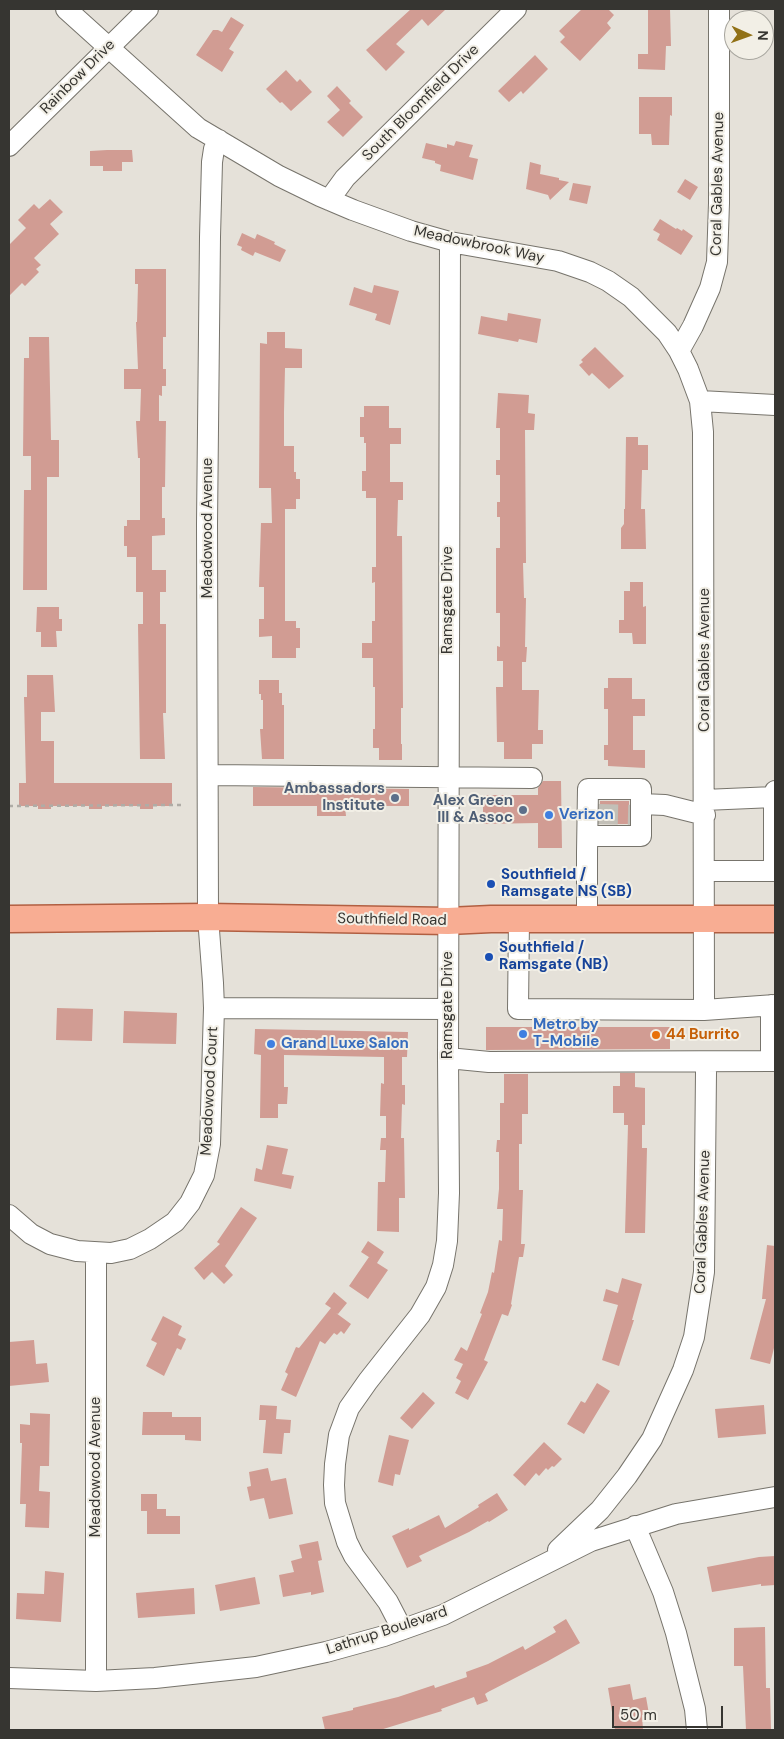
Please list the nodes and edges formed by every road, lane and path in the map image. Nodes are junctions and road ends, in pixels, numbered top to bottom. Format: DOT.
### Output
graph roads {
  1 [pos="66,9"];
  2 [pos="148,9"];
  3 [pos="516,9"];
  4 [pos="719,9"];
  5 [pos="109,47"];
  6 [pos="219,140"];
  7 [pos="9,146"];
  8 [pos="329,200"];
  9 [pos="450,242"];
  10 [pos="678,351"];
  11 [pos="700,401"];
  12 [pos="775,405"];
  13 [pos="209,775"];
  14 [pos="449,776"];
  15 [pos="532,778"];
  16 [pos="774,794"];
  17 [pos="182,805"];
  18 [pos="9,806"];
  19 [pos="705,807"];
  20 [pos="639,811"];
  21 [pos="588,836"];
  22 [pos="704,871"];
  23 [pos="775,871"];
  24 [pos="208,917"];
  25 [pos="9,919"];
  26 [pos="519,919"];
  27 [pos="587,919"];
  28 [pos="703,919"];
  29 [pos="775,919"];
  30 [pos="448,921"];
  31 [pos="773,1004"];
  32 [pos="214,1008"];
  33 [pos="448,1009"];
  34 [pos="704,1010"];
  35 [pos="448,1058"];
  36 [pos="773,1061"];
  37 [pos="706,1072"];
  38 [pos="9,1214"];
  39 [pos="96,1253"];
  40 [pos="775,1497"];
  41 [pos="635,1526"];
  42 [pos="545,1562"];
  43 [pos="402,1630"];
  44 [pos="9,1678"];
  45 [pos="96,1681"];
  46 [pos="697,1730"];
  1 -- 5 [label="street, Meadowbrook Way"];
  2 -- 5 [label="street, Rainbow Drive"];
  3 -- 8 [label="street, South Bloomfield Drive"];
  4 -- 10 [label="street, Coral Gables Avenue"];
  5 -- 6 [label="street, Meadowbrook Way"];
  5 -- 7 [label="street, Rainbow Drive"];
  6 -- 8 [label="street, Meadowbrook Way"];
  6 -- 13 [label="street, Meadowood Avenue"];
  8 -- 9 [label="street, Meadowbrook Way"];
  9 -- 10 [label="street, Meadowbrook Way"];
  9 -- 14 [label="street, Ramsgate Drive"];
  10 -- 11 [label="street, Meadowbrook Way"];
  11 -- 12 [label="street"];
  11 -- 19 [label="street, Coral Gables Avenue"];
  13 -- 14 [label="street"];
  13 -- 24 [label="street, Meadowood Avenue"];
  14 -- 15 [label="street"];
  14 -- 30 [label="street, Ramsgate Drive"];
  16 -- 19 [label="street"];
  16 -- 23 [label="street"];
  17 -- 18 [label="path"];
  19 -- 20 [label="street"];
  19 -- 22 [label="street, Coral Gables Avenue"];
  20 -- 21 [label="street"];
  20 -- 21 [label="street"];
  21 -- 27 [label="street"];
  22 -- 23 [label="street"];
  22 -- 28 [label="street, Coral Gables Avenue"];
  24 -- 25 [label="main road, Southfield Road"];
  24 -- 30 [label="main road, Southfield Road"];
  24 -- 32 [label="street, Meadowood Court"];
  26 -- 27 [label="main road, Southfield Road"];
  26 -- 30 [label="main road, Southfield Road"];
  26 -- 34 [label="street"];
  27 -- 28 [label="main road, Southfield Road"];
  28 -- 29 [label="main road, Southfield Road"];
  28 -- 34 [label="street, Coral Gables Avenue"];
  30 -- 33 [label="street, Ramsgate Drive"];
  31 -- 34 [label="street"];
  31 -- 36 [label="street"];
  32 -- 33 [label="street"];
  32 -- 39 [label="street, Meadowood Court"];
  33 -- 35 [label="street, Ramsgate Drive"];
  35 -- 36 [label="street"];
  35 -- 43 [label="street, Ramsgate Drive"];
  37 -- 42 [label="street, Coral Gables Avenue"];
  38 -- 39 [label="street, Meadowood Court"];
  39 -- 45 [label="street, Meadowood Avenue"];
  40 -- 41 [label="street, Lathrup Boulevard"];
  41 -- 42 [label="street, Lathrup Boulevard"];
  41 -- 46 [label="street"];
  42 -- 43 [label="street, Lathrup Boulevard"];
  43 -- 45 [label="street, Lathrup Boulevard"];
  44 -- 45 [label="street, Lathrup Boulevard"];
}
